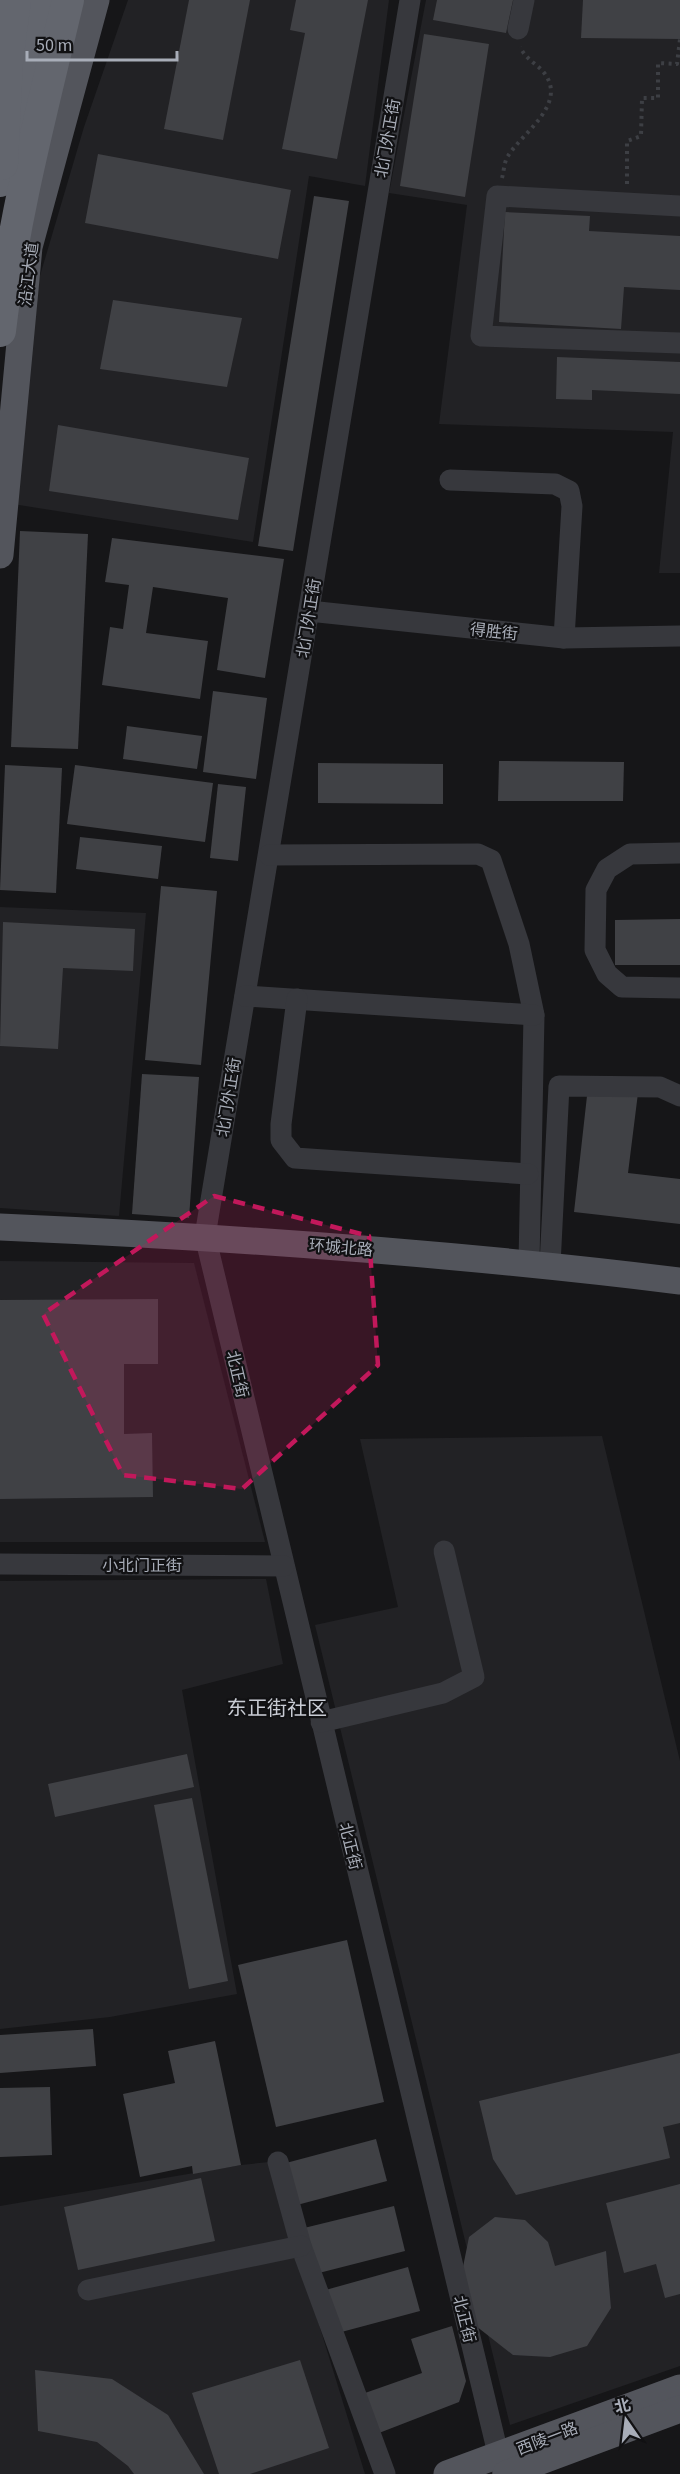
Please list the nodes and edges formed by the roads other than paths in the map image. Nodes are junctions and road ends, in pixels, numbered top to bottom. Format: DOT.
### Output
graph roads {
  1 [pos="15,0"];
  2 [pos="23,0"];
  3 [pos="44,0"];
  4 [pos="69,0"];
  5 [pos="87,0"];
  6 [pos="96,0"];
  7 [pos="410,0"];
  8 [pos="524,0"];
  9 [pos="518,29"];
  10 [pos="0,89"];
  11 [pos="10,172"];
  12 [pos="680,206"];
  13 [pos="0,331"];
  14 [pos="680,343"];
  15 [pos="450,480"];
  16 [pos="0,555"];
  17 [pos="309,611"];
  18 [pos="680,636"];
  19 [pos="564,638"];
  20 [pos="680,853"];
  21 [pos="269,855"];
  22 [pos="680,988"];
  23 [pos="245,996"];
  24 [pos="297,999"];
  25 [pos="534,1015"];
  26 [pos="680,1096"];
  27 [pos="528,1174"];
  28 [pos="0,1227"];
  29 [pos="205,1236"];
  30 [pos="539,1264"];
  31 [pos="680,1281"];
  32 [pos="444,1551"];
  33 [pos="0,1564"];
  34 [pos="284,1566"];
  35 [pos="321,1722"];
  36 [pos="278,2162"];
  37 [pos="301,2246"];
  38 [pos="88,2290"];
  39 [pos="680,2388"];
  40 [pos="680,2409"];
  41 [pos="502,2468"];
  42 [pos="385,2474"];
  43 [pos="447,2474"];
  1 -- 11 [label="highway, bridge"];
  2 -- 10 [label="main road"];
  3 -- 11 [label="highway, bridge"];
  4 -- 11 [label="highway"];
  5 -- 11 [label="highway"];
  6 -- 16 [label="main road, 沿江大道"];
  7 -- 17 [label="street, 北门外正街"];
  8 -- 9 [label="street"];
  11 -- 13 [label="highway"];
  12 -- 14 [label="street"];
  15 -- 19 [label="street"];
  17 -- 19 [label="street, 得胜街"];
  17 -- 21 [label="street, 北门外正街"];
  18 -- 19 [label="street, 得胜街"];
  20 -- 22 [label="street"];
  21 -- 23 [label="street, 北门外正街"];
  21 -- 25 [label="street"];
  23 -- 24 [label="street"];
  23 -- 29 [label="street, 北门外正街"];
  24 -- 25 [label="street"];
  24 -- 27 [label="street"];
  25 -- 27 [label="street"];
  26 -- 30 [label="street"];
  27 -- 30 [label="street"];
  28 -- 29 [label="main road, 环城北路"];
  29 -- 30 [label="main road, 环城北路"];
  29 -- 34 [label="street, 北正街"];
  30 -- 31 [label="main road, 环城北路"];
  32 -- 35 [label="street"];
  33 -- 34 [label="street, 小北门正街"];
  34 -- 35 [label="street, 北正街"];
  35 -- 41 [label="street, 北正街"];
  36 -- 37 [label="street"];
  37 -- 38 [label="street"];
  37 -- 42 [label="street"];
  39 -- 41 [label="main road, 西陵一路"];
  40 -- 41 [label="main road, 西陵一路"];
  41 -- 43 [label="main road, 西陵一路"];
}
